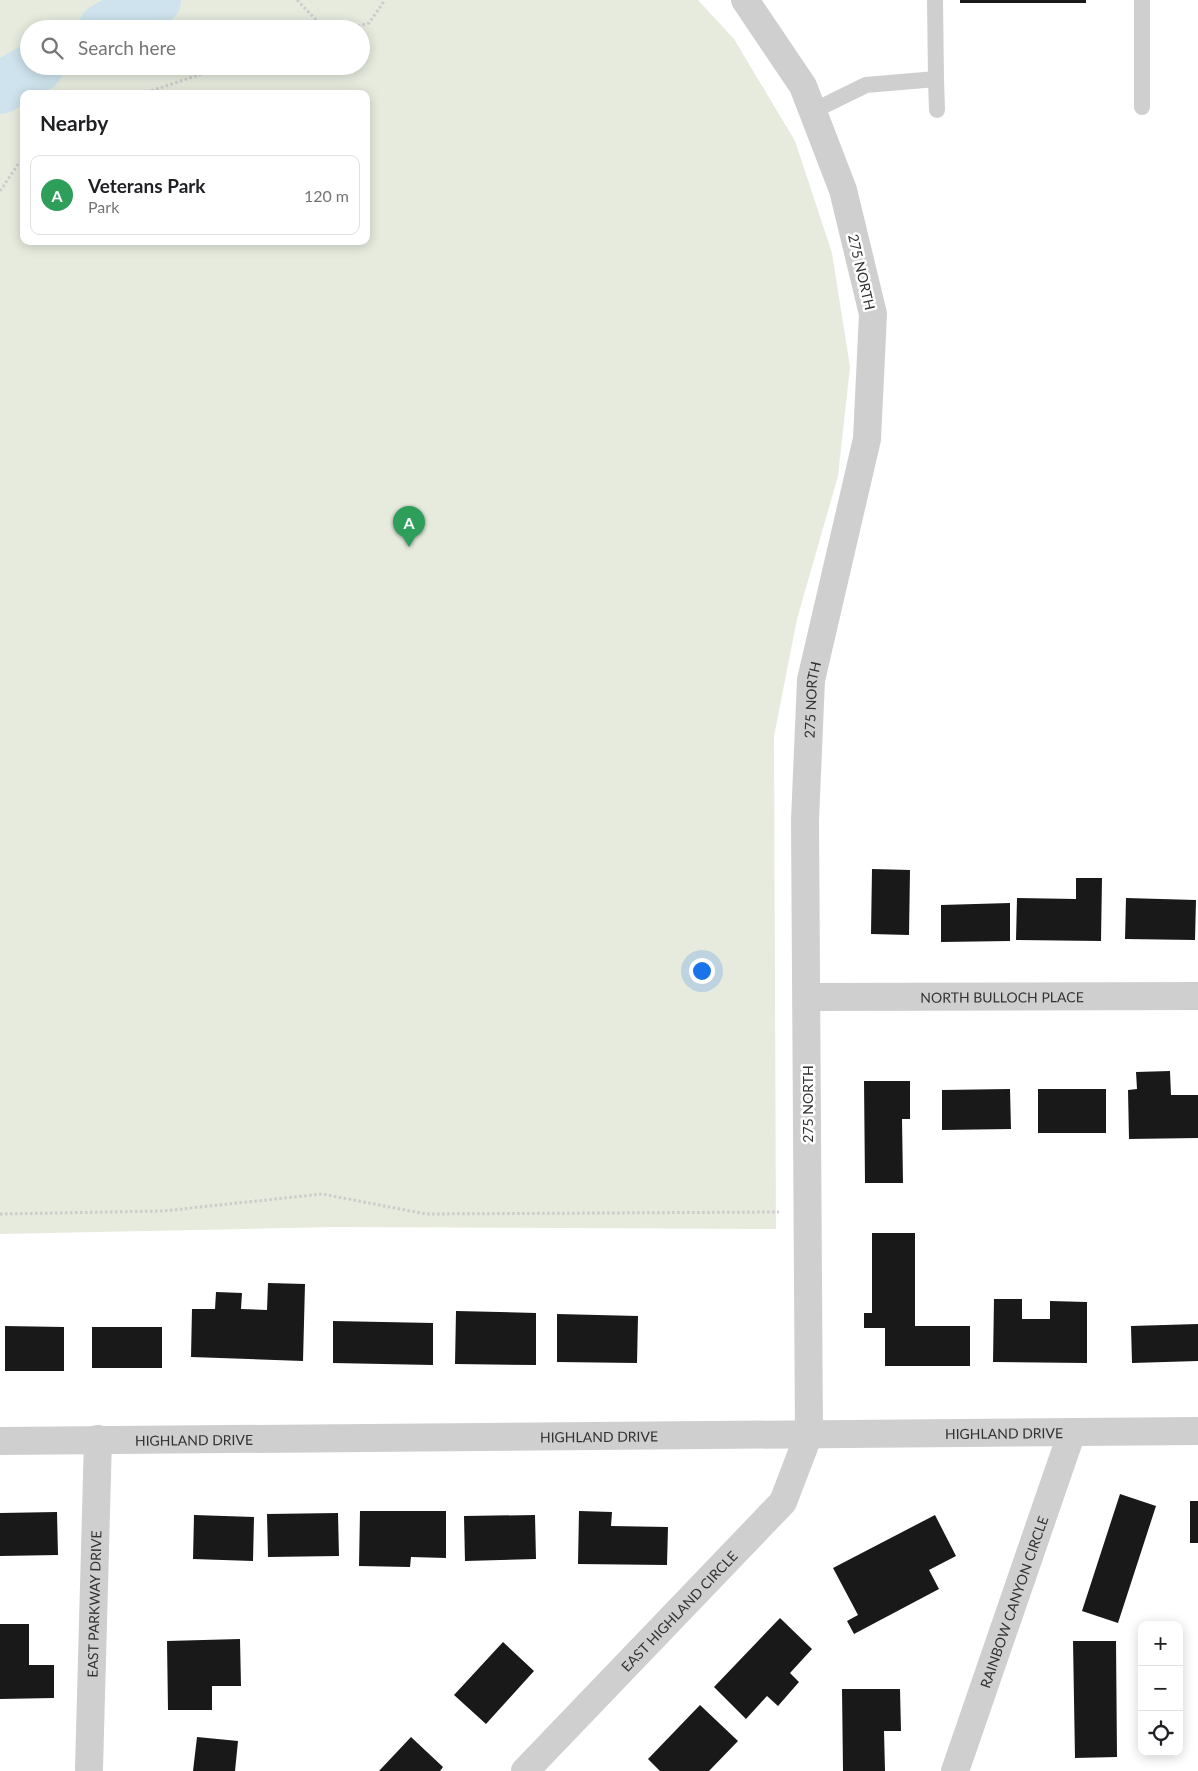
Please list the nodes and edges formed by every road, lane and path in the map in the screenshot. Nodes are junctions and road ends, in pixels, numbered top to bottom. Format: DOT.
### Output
graph roads {
  1 [pos="297,0"];
  2 [pos="385,0"];
  3 [pos="744,0"];
  4 [pos="935,0"];
  5 [pos="1142,0"];
  6 [pos="316,20"];
  7 [pos="370,22"];
  8 [pos="198,75"];
  9 [pos="936,79"];
  10 [pos="154,90"];
  11 [pos="1142,107"];
  12 [pos="937,110"];
  13 [pos="813,111"];
  14 [pos="20,163"];
  15 [pos="0,191"];
  16 [pos="1198,996"];
  17 [pos="807,997"];
  18 [pos="808,1211"];
  19 [pos="0,1214"];
  20 [pos="1198,1431"];
  21 [pos="1072,1432"];
  22 [pos="809,1434"];
  23 [pos="98,1439"];
  24 [pos="0,1441"];
  25 [pos="89,1769"];
  26 [pos="525,1771"];
  27 [pos="955,1771"];
  1 -- 6 [label="path"];
  2 -- 7 [label="path"];
  3 -- 13 [label="street, 275 NORTH"];
  4 -- 9 [label="lane"];
  5 -- 11 [label="lane"];
  8 -- 10 [label="path"];
  9 -- 12 [label="lane"];
  9 -- 13 [label="lane"];
  13 -- 17 [label="street, 275 NORTH"];
  14 -- 15 [label="path"];
  16 -- 17 [label="street, NORTH BULLOCH PLACE"];
  17 -- 18 [label="street, 275 NORTH"];
  18 -- 19 [label="path"];
  18 -- 22 [label="street, 275 NORTH"];
  20 -- 21 [label="street, HIGHLAND DRIVE"];
  21 -- 22 [label="street, HIGHLAND DRIVE"];
  21 -- 27 [label="street, RAINBOW CANYON CIRCLE"];
  22 -- 23 [label="street, HIGHLAND DRIVE"];
  22 -- 26 [label="street, EAST HIGHLAND CIRCLE"];
  23 -- 24 [label="street, HIGHLAND DRIVE"];
  23 -- 25 [label="street, EAST PARKWAY DRIVE"];
}
